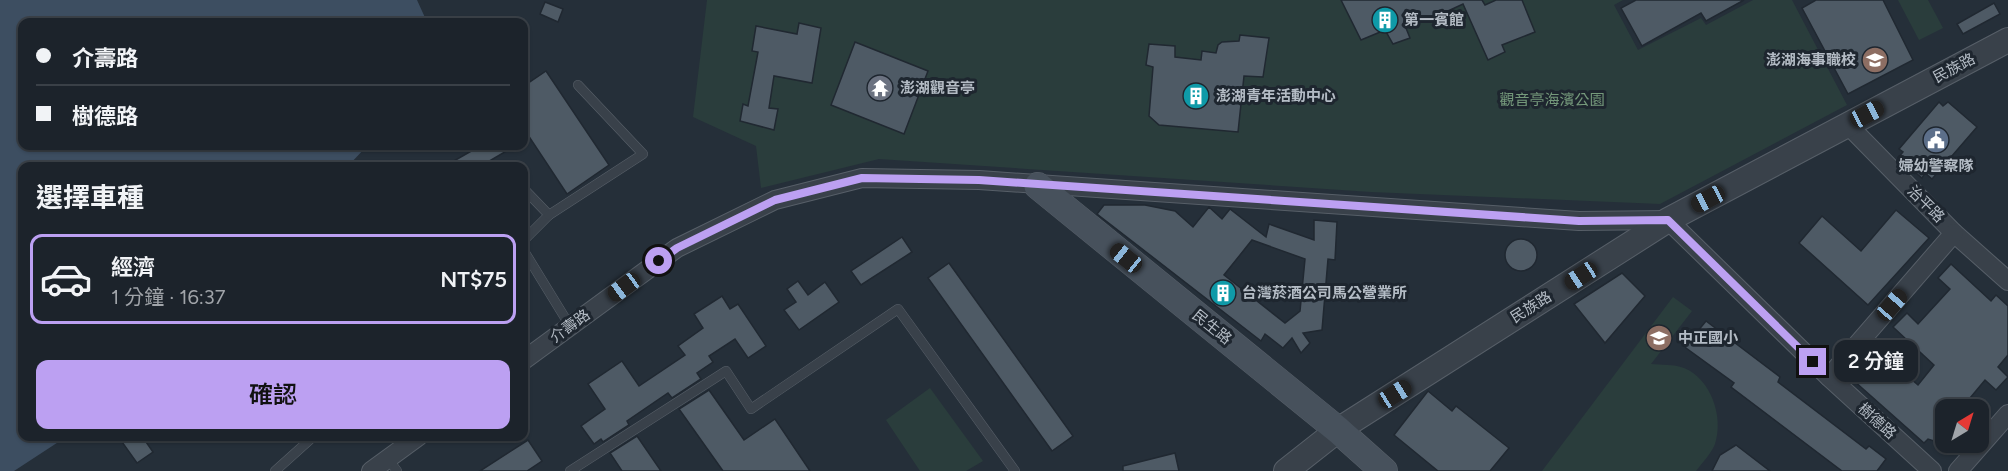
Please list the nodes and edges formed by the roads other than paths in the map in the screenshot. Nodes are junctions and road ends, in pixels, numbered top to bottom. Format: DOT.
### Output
graph roads {
  1 [pos="2008,40"];
  2 [pos="578,85"];
  3 [pos="1847,124"];
  4 [pos="1038,186"];
  5 [pos="528,193"];
  6 [pos="549,215"];
  7 [pos="1668,220"];
  8 [pos="1954,233"];
  9 [pos="528,236"];
  10 [pos="528,258"];
  11 [pos="2008,281"];
  12 [pos="570,326"];
  13 [pos="528,357"];
  14 [pos="1829,377"];
  15 [pos="2008,414"];
  16 [pos="1338,430"];
  17 [pos="308,441"];
  18 [pos="414,441"];
  19 [pos="393,465"];
  20 [pos="275,471"];
  21 [pos="371,471"];
  22 [pos="570,471"];
  23 [pos="1015,471"];
  24 [pos="1286,471"];
  25 [pos="1384,471"];
  26 [pos="1932,471"];
  27 [pos="1958,471"];
  1 -- 3 [label="street, 民族路"];
  2 -- 6 [label="lane"];
  3 -- 7 [label="street, 民族路"];
  3 -- 8 [label="street, 治平路"];
  4 -- 7 [label="street, 介壽路"];
  4 -- 12 [label="street, 介壽路"];
  4 -- 16 [label="main road, 民生路"];
  5 -- 6 [label="lane"];
  6 -- 9 [label="lane"];
  7 -- 14 [label="street, 樹德路"];
  7 -- 16 [label="street, 民族路"];
  8 -- 11 [label="street, 治平路"];
  8 -- 14 [label="street"];
  10 -- 12 [label="lane"];
  12 -- 13 [label="street, 介壽路"];
  14 -- 26 [label="street, 樹德路"];
  15 -- 27 [label="street"];
  16 -- 24 [label="street, 民族路"];
  16 -- 25 [label="main road, 民生路"];
  17 -- 20 [label="lane"];
  18 -- 19 [label="street"];
  19 -- 21 [label="street"];
  22 -- 23 [label="lane"];
}
